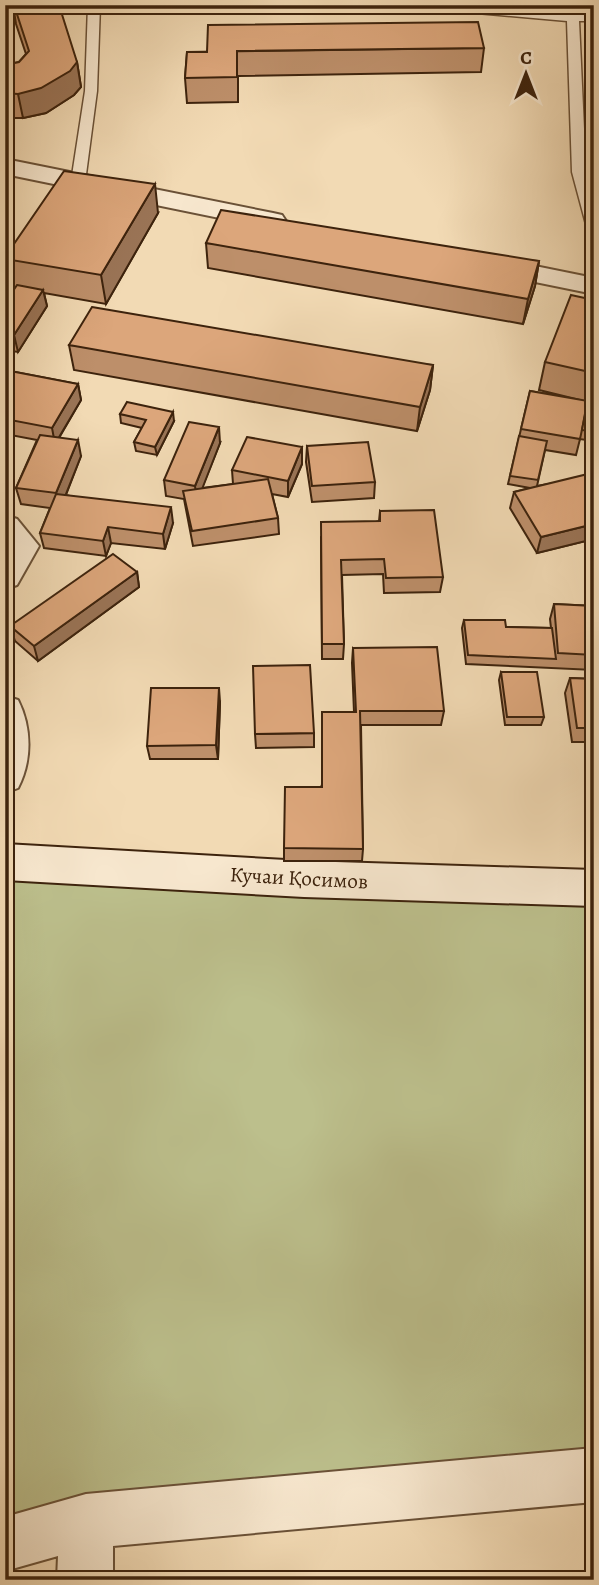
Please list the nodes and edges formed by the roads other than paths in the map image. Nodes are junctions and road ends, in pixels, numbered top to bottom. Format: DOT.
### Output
graph roads {
  1 [pos="94,5"];
  2 [pos="432,5"];
  3 [pos="594,17"];
  4 [pos="573,18"];
  5 [pos="5,166"];
  6 [pos="587,171"];
  7 [pos="78,182"];
  8 [pos="295,226"];
  9 [pos="594,228"];
  10 [pos="457,258"];
  11 [pos="594,286"];
  12 [pos="5,527"];
  13 [pos="5,576"];
  14 [pos="5,711"];
  15 [pos="5,777"];
  16 [pos="5,862"];
  17 [pos="594,888"];
  18 [pos="594,1475"];
  19 [pos="86,1521"];
  20 [pos="5,1544"];
  21 [pos="85,1580"];
  1 -- 7 [label="lane"];
  2 -- 4 [label="lane"];
  3 -- 4 [label="lane"];
  4 -- 6 [label="lane"];
  5 -- 7 [label="street"];
  6 -- 9 [label="lane"];
  7 -- 8 [label="street"];
  10 -- 11 [label="street"];
  12 -- 13 [label="street"];
  14 -- 15 [label="street"];
  16 -- 17 [label="street, Кучаи Қосимов"];
  18 -- 19 [label="street"];
  19 -- 20 [label="street"];
  19 -- 21 [label="street"];
}
